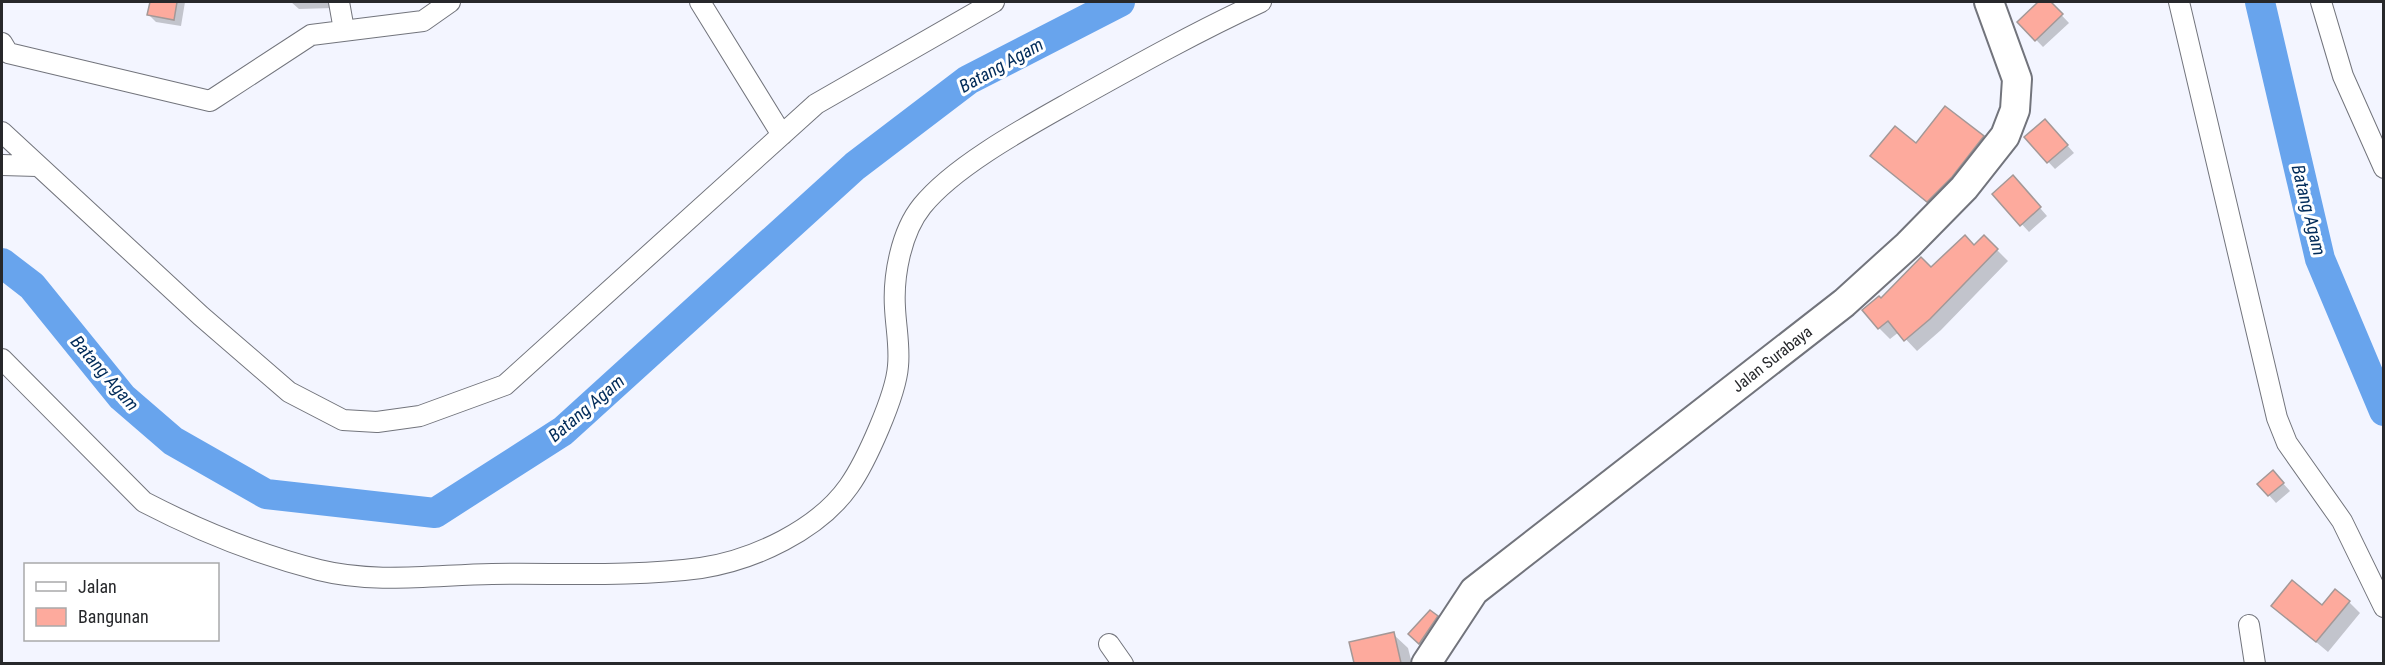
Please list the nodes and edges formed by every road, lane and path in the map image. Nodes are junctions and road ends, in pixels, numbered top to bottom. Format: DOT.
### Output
graph roads {
  1 [pos="339,2"];
  2 [pos="450,2"];
  3 [pos="700,2"];
  4 [pos="994,2"];
  5 [pos="1261,2"];
  6 [pos="1989,2"];
  7 [pos="2179,2"];
  8 [pos="2321,2"];
  9 [pos="344,30"];
  10 [pos="4,53"];
  11 [pos="2,132"];
  12 [pos="782,135"];
  13 [pos="2,165"];
  14 [pos="37,166"];
  15 [pos="2384,168"];
  16 [pos="2,359"];
  17 [pos="2384,607"];
  18 [pos="2249,625"];
  19 [pos="1109,644"];
  20 [pos="1123,663"];
  21 [pos="1426,663"];
  22 [pos="2255,663"];
  1 -- 9 [label="street"];
  2 -- 9 [label="street"];
  3 -- 12 [label="street"];
  4 -- 12 [label="street"];
  5 -- 16 [label="street"];
  6 -- 21 [label="street, Jalan Surabaya"];
  7 -- 17 [label="street"];
  8 -- 15 [label="street"];
  9 -- 10 [label="street"];
  11 -- 14 [label="street"];
  12 -- 14 [label="street"];
  13 -- 14 [label="street"];
  18 -- 22 [label="street"];
  19 -- 20 [label="street"];
}
